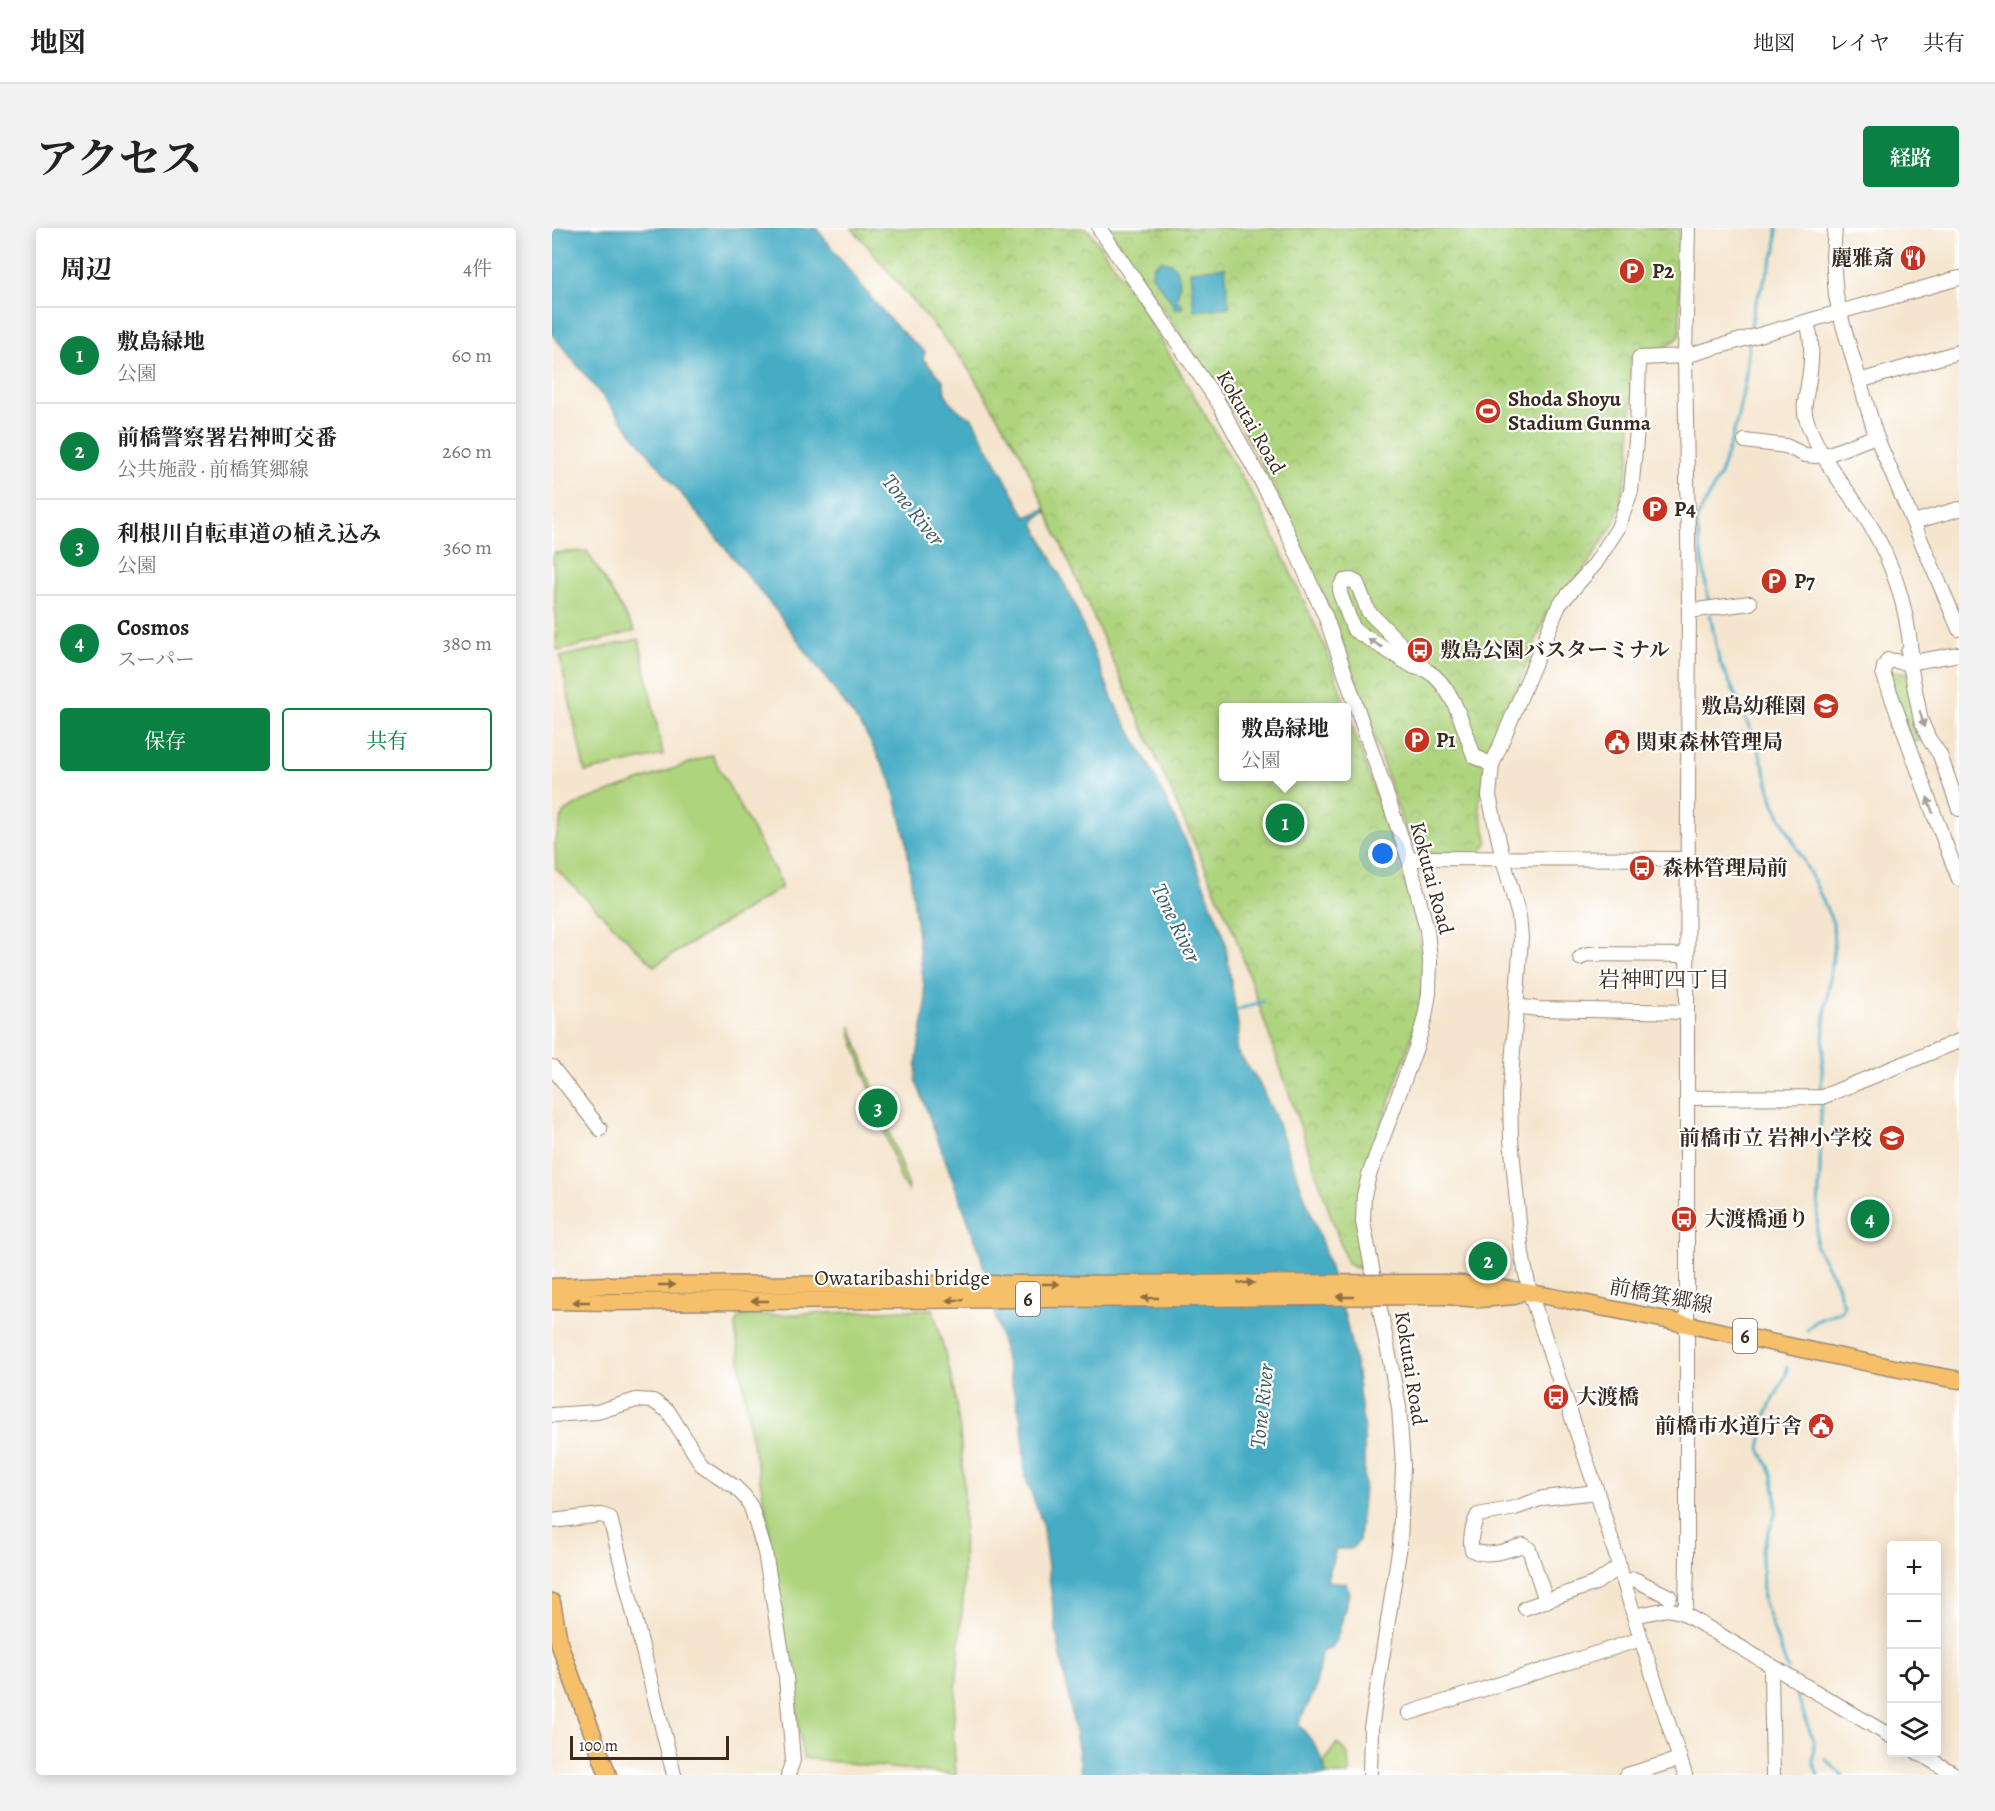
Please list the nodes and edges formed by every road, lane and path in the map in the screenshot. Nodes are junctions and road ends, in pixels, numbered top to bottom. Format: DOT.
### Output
graph roads {
  1 [pos="1099,228"];
  2 [pos="1688,228"];
  3 [pos="1835,228"];
  4 [pos="1959,278"];
  5 [pos="1840,312"];
  6 [pos="1809,330"];
  7 [pos="1959,352"];
  8 [pos="1685,356"];
  9 [pos="1859,381"];
  10 [pos="1876,436"];
  11 [pos="1745,441"];
  12 [pos="1821,456"];
  13 [pos="1959,509"];
  14 [pos="1913,522"];
  15 [pos="1750,603"];
  16 [pos="1689,610"];
  17 [pos="1959,629"];
  18 [pos="1959,654"];
  19 [pos="1908,658"];
  20 [pos="1426,670"];
  21 [pos="1492,765"];
  22 [pos="1959,809"];
  23 [pos="1503,859"];
  24 [pos="1687,859"];
  25 [pos="1409,860"];
  26 [pos="1959,879"];
  27 [pos="1687,956"];
  28 [pos="1580,958"];
  29 [pos="1516,1006"];
  30 [pos="1686,1012"];
  31 [pos="1959,1041"];
  32 [pos="552,1068"];
  33 [pos="1688,1098"];
  34 [pos="600,1129"];
  35 [pos="552,1287"];
  36 [pos="1445,1290"];
  37 [pos="1530,1293"];
  38 [pos="609,1294"];
  39 [pos="552,1301"];
  40 [pos="1687,1323"];
  41 [pos="1959,1380"];
  42 [pos="552,1415"];
  43 [pos="1597,1492"];
  44 [pos="552,1521"];
  45 [pos="1620,1566"];
  46 [pos="1634,1579"];
  47 [pos="1670,1597"];
  48 [pos="1546,1601"];
  49 [pos="552,1602"];
  50 [pos="1525,1608"];
  51 [pos="1681,1612"];
  52 [pos="1634,1616"];
  53 [pos="1641,1639"];
  54 [pos="556,1646"];
  55 [pos="1773,1667"];
  56 [pos="1409,1713"];
  57 [pos="1887,1734"];
  58 [pos="1923,1757"];
  59 [pos="1680,1759"];
  60 [pos="1937,1769"];
  61 [pos="608,1775"];
  62 [pos="674,1775"];
  63 [pos="788,1775"];
  64 [pos="1370,1775"];
  65 [pos="1627,1775"];
  66 [pos="1685,1775"];
  67 [pos="1773,1775"];
  68 [pos="1956,1775"];
  1 -- 25 [label="street, Kokutai Road"];
  2 -- 8 [label="street"];
  3 -- 5 [label="street"];
  4 -- 5 [label="street"];
  5 -- 8 [label="street"];
  5 -- 9 [label="street"];
  6 -- 12 [label="street"];
  7 -- 9 [label="street"];
  8 -- 16 [label="street"];
  8 -- 21 [label="street"];
  9 -- 10 [label="street"];
  10 -- 12 [label="street"];
  10 -- 14 [label="street"];
  11 -- 12 [label="street"];
  12 -- 19 [label="street"];
  13 -- 14 [label="street"];
  14 -- 17 [label="street"];
  15 -- 16 [label="street"];
  16 -- 24 [label="street"];
  18 -- 19 [label="street"];
  19 -- 22 [label="street, one-way"];
  26 -- 19 [label="street, one-way"];
  20 -- 20 [label="street, one-way"];
  20 -- 21 [label="street"];
  21 -- 23 [label="street"];
  23 -- 24 [label="street"];
  23 -- 25 [label="street"];
  23 -- 29 [label="street"];
  24 -- 27 [label="street"];
  25 -- 64 [label="street, Kokutai Road"];
  27 -- 28 [label="street"];
  27 -- 30 [label="street"];
  29 -- 30 [label="street"];
  29 -- 37 [label="street"];
  30 -- 33 [label="street"];
  31 -- 33 [label="street"];
  32 -- 34 [label="street"];
  33 -- 40 [label="street"];
  35 -- 38 [label="main road, 6"];
  36 -- 37 [label="main road, 前橋箕郷線 / 6"];
  36 -- 38 [label="main road, Owataribashi bridge / 6, bridge"];
  37 -- 40 [label="main road, 前橋箕郷線 / 6"];
  37 -- 43 [label="street"];
  38 -- 39 [label="main road, 6, one-way"];
  40 -- 41 [label="main road, 前橋箕郷線 / 6"];
  40 -- 51 [label="street"];
  42 -- 63 [label="street"];
  43 -- 45 [label="street"];
  43 -- 48 [label="street"];
  44 -- 62 [label="street"];
  45 -- 48 [label="street"];
  45 -- 52 [label="street"];
  46 -- 47 [label="street"];
  48 -- 50 [label="street"];
  49 -- 54 [label="main road"];
  51 -- 52 [label="street"];
  51 -- 55 [label="street"];
  52 -- 53 [label="street"];
  53 -- 56 [label="street"];
  53 -- 59 [label="street"];
  54 -- 61 [label="main road"];
  55 -- 57 [label="street"];
  55 -- 67 [label="street"];
  58 -- 60 [label="street"];
  59 -- 65 [label="street"];
  59 -- 66 [label="street"];
  60 -- 68 [label="street"];
}
